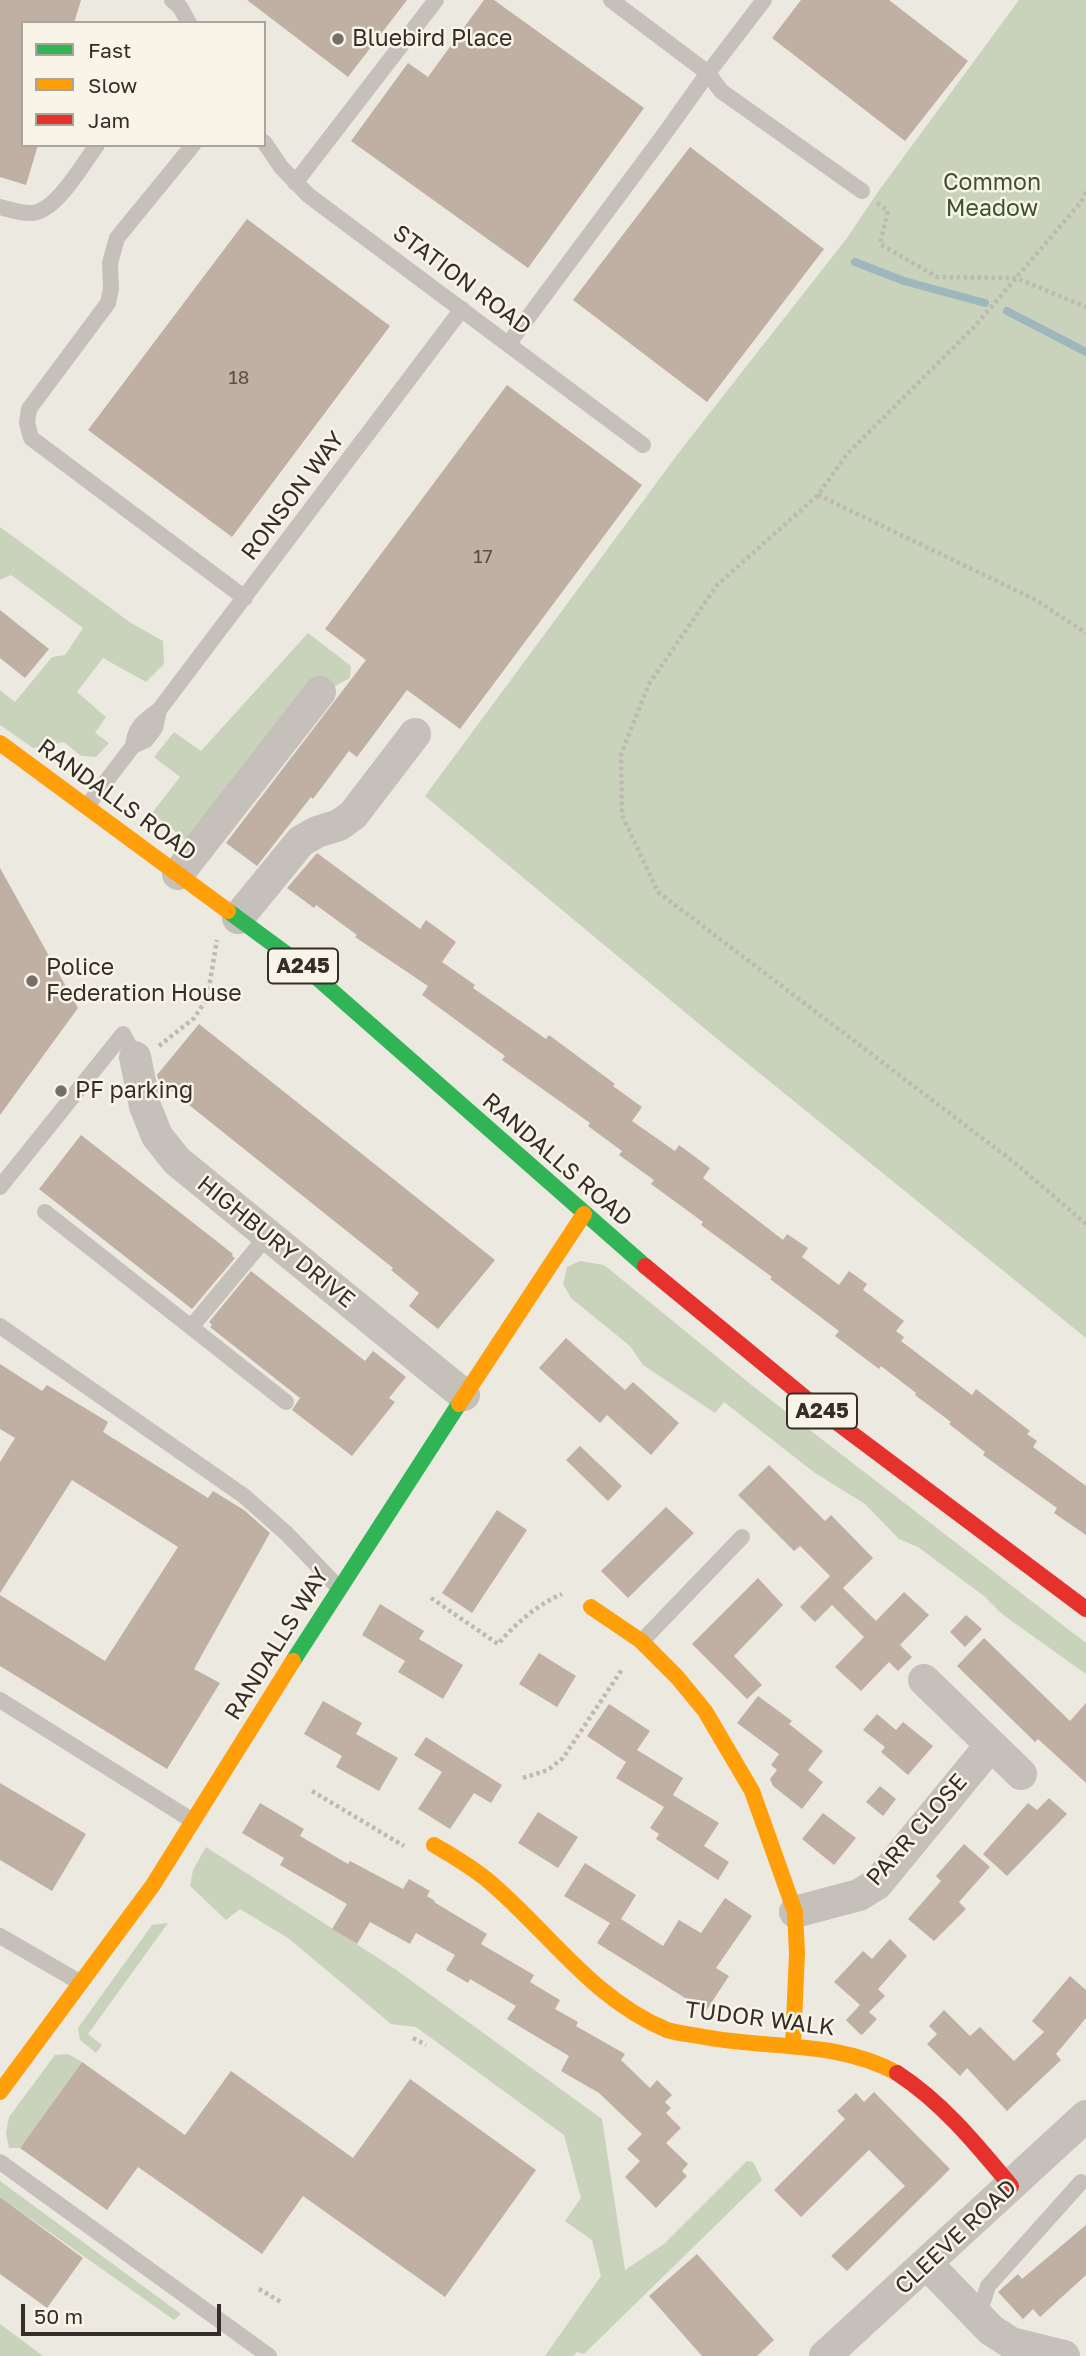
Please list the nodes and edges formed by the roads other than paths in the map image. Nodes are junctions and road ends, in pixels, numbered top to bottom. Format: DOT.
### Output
graph roads {
  1 [pos="172,0"];
  2 [pos="436,0"];
  3 [pos="611,0"];
  4 [pos="764,0"];
  5 [pos="188,21"];
  6 [pos="708,73"];
  7 [pos="266,145"];
  8 [pos="96,147"];
  9 [pos="191,147"];
  10 [pos="295,183"];
  11 [pos="862,191"];
  12 [pos="0,207"];
  13 [pos="462,309"];
  14 [pos="509,343"];
  15 [pos="643,445"];
  16 [pos="245,598"];
  17 [pos="320,692"];
  18 [pos="415,734"];
  19 [pos="0,743"];
  20 [pos="87,806"];
  21 [pos="178,874"];
  22 [pos="228,927"];
  23 [pos="136,1061"];
  24 [pos="0,1187"];
  25 [pos="45,1212"];
  26 [pos="584,1214"];
  27 [pos="268,1235"];
  28 [pos="0,1326"];
  29 [pos="192,1326"];
  30 [pos="464,1395"];
  31 [pos="286,1402"];
  32 [pos="742,1537"];
  33 [pos="339,1588"];
  34 [pos="591,1607"];
  35 [pos="1086,1609"];
  36 [pos="641,1641"];
  37 [pos="924,1680"];
  38 [pos="0,1700"];
  39 [pos="990,1745"];
  40 [pos="1021,1774"];
  41 [pos="193,1821"];
  42 [pos="434,1845"];
  43 [pos="795,1912"];
  44 [pos="0,1936"];
  45 [pos="81,1983"];
  46 [pos="793,2045"];
  47 [pos="0,2092"];
  48 [pos="1086,2116"];
  49 [pos="0,2162"];
  50 [pos="1081,2182"];
  51 [pos="1011,2186"];
  52 [pos="927,2264"];
  53 [pos="978,2317"];
  54 [pos="269,2356"];
  55 [pos="825,2356"];
  56 [pos="1065,2356"];
  1 -- 5 [label="lane"];
  2 -- 10 [label="lane"];
  3 -- 6 [label="lane"];
  4 -- 6 [label="lane"];
  6 -- 11 [label="lane"];
  6 -- 14 [label="lane"];
  7 -- 10 [label="lane, STATION ROAD"];
  8 -- 12 [label="lane"];
  9 -- 16 [label="lane"];
  10 -- 13 [label="lane, STATION ROAD"];
  13 -- 14 [label="lane, STATION ROAD"];
  13 -- 16 [label="lane, RONSON WAY"];
  14 -- 15 [label="lane, STATION ROAD"];
  16 -- 20 [label="lane, RONSON WAY"];
  17 -- 21 [label="street"];
  18 -- 22 [label="street"];
  19 -- 20 [label="street, RANDALLS ROAD / A245"];
  20 -- 21 [label="street, RANDALLS ROAD / A245"];
  21 -- 22 [label="street, RANDALLS ROAD / A245"];
  22 -- 26 [label="street, RANDALLS ROAD / A245"];
  23 -- 24 [label="lane"];
  23 -- 27 [label="street, HIGHBURY DRIVE"];
  25 -- 29 [label="lane"];
  26 -- 30 [label="street, RANDALLS WAY"];
  26 -- 35 [label="street, RANDALLS ROAD / A245"];
  27 -- 29 [label="lane"];
  27 -- 30 [label="street, HIGHBURY DRIVE"];
  28 -- 33 [label="lane"];
  29 -- 31 [label="lane"];
  30 -- 33 [label="street, RANDALLS WAY"];
  32 -- 36 [label="lane"];
  33 -- 41 [label="street, RANDALLS WAY"];
  34 -- 36 [label="street"];
  36 -- 43 [label="street"];
  37 -- 39 [label="street"];
  38 -- 41 [label="lane"];
  39 -- 40 [label="street"];
  39 -- 43 [label="street, PARR CLOSE"];
  41 -- 45 [label="street, RANDALLS WAY"];
  42 -- 46 [label="street, TUDOR WALK"];
  43 -- 46 [label="street"];
  44 -- 45 [label="lane"];
  45 -- 47 [label="street, RANDALLS WAY"];
  46 -- 51 [label="street, TUDOR WALK"];
  48 -- 51 [label="street, CLEEVE ROAD"];
  49 -- 54 [label="lane"];
  50 -- 53 [label="lane"];
  51 -- 52 [label="street, CLEEVE ROAD"];
  52 -- 53 [label="street"];
  52 -- 55 [label="street, CLEEVE ROAD"];
  53 -- 56 [label="street"];
}
